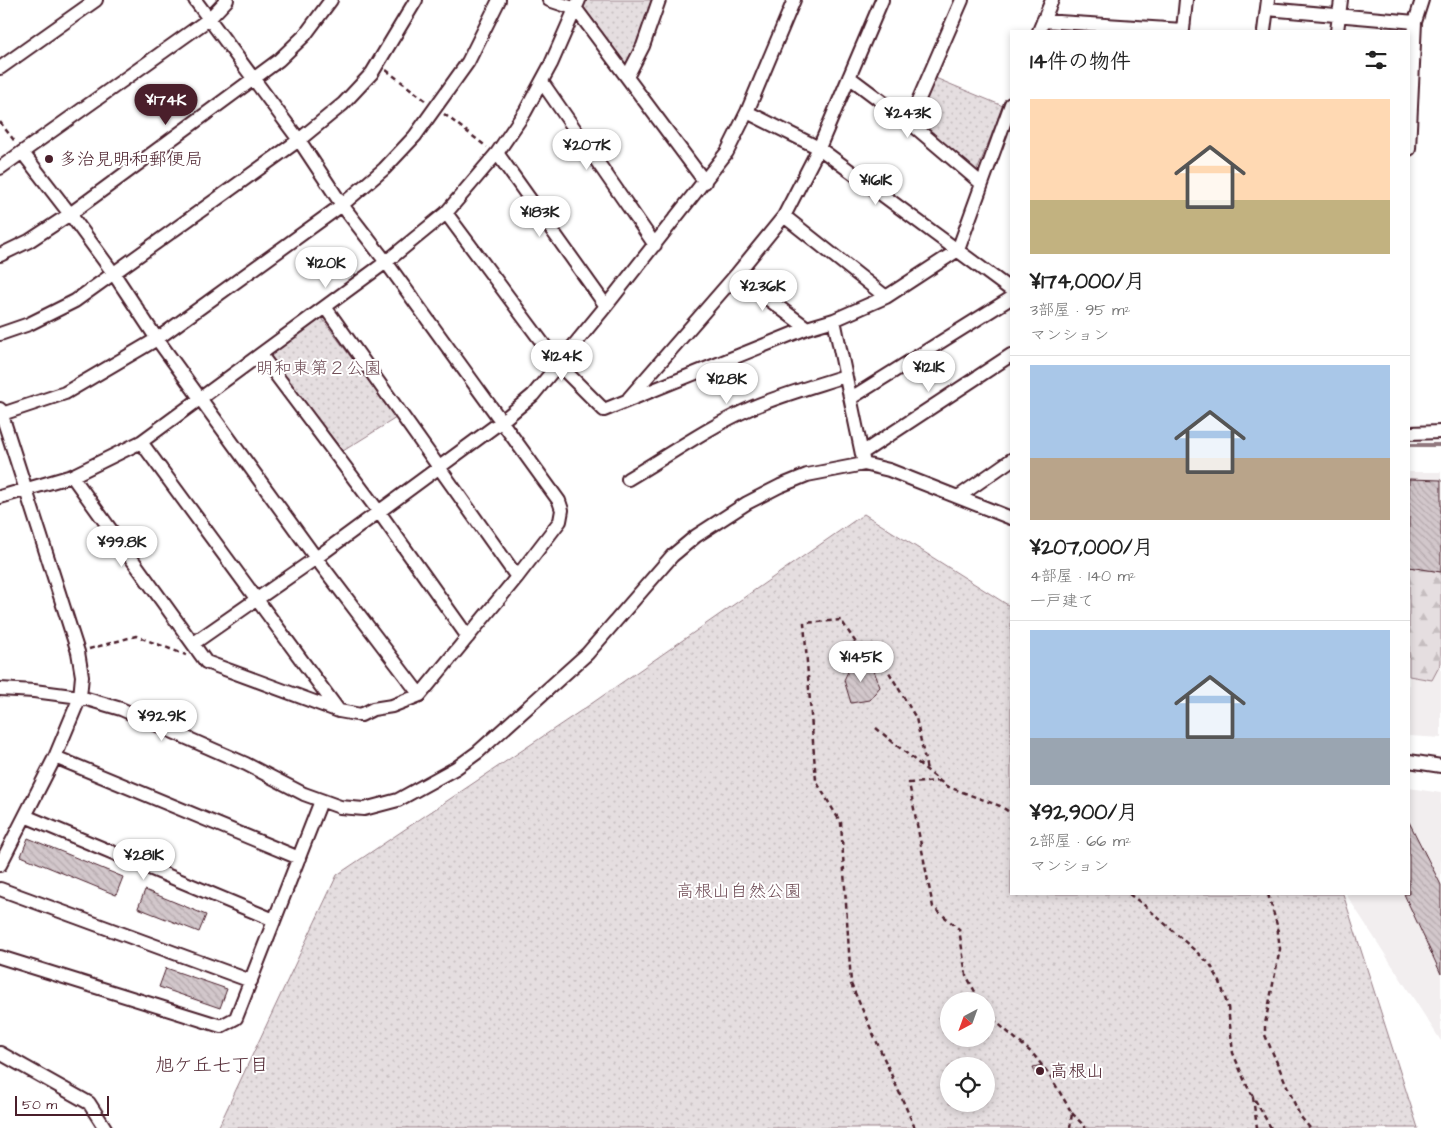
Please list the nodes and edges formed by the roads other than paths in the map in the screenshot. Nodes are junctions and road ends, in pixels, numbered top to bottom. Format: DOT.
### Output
graph roads {
  1 [pos="195,0"];
  2 [pos="227,0"];
  3 [pos="331,0"];
  4 [pos="416,0"];
  5 [pos="500,0"];
  6 [pos="549,0"];
  7 [pos="659,0"];
  8 [pos="794,0"];
  9 [pos="882,0"];
  10 [pos="962,0"];
  11 [pos="1052,0"];
  12 [pos="1186,0"];
  13 [pos="1341,0"];
  14 [pos="1422,0"];
  15 [pos="94,1"];
  16 [pos="577,4"];
  17 [pos="1268,5"];
  18 [pos="1339,15"];
  19 [pos="209,19"];
  20 [pos="1415,22"];
  21 [pos="1041,26"];
  22 [pos="1264,30"];
  23 [pos="1338,30"];
  24 [pos="0,68"];
  25 [pos="627,77"];
  26 [pos="849,77"];
  27 [pos="252,79"];
  28 [pos="542,82"];
  29 [pos="1010,107"];
  30 [pos="748,112"];
  31 [pos="909,122"];
  32 [pos="1410,128"];
  33 [pos="299,140"];
  34 [pos="820,148"];
  35 [pos="22,152"];
  36 [pos="497,153"];
  37 [pos="0,168"];
  38 [pos="705,182"];
  39 [pos="982,184"];
  40 [pos="342,205"];
  41 [pos="446,213"];
  42 [pos="70,214"];
  43 [pos="784,216"];
  44 [pos="655,245"];
  45 [pos="958,250"];
  46 [pos="0,256"];
  47 [pos="386,262"];
  48 [pos="114,274"];
  49 [pos="736,275"];
  50 [pos="1010,289"];
  51 [pos="886,297"];
  52 [pos="1010,299"];
  53 [pos="606,306"];
  54 [pos="325,307"];
  55 [pos="834,320"];
  56 [pos="807,328"];
  57 [pos="0,334"];
  58 [pos="157,339"];
  59 [pos="261,355"];
  60 [pos="1010,356"];
  61 [pos="559,365"];
  62 [pos="846,376"];
  63 [pos="851,398"];
  64 [pos="200,399"];
  65 [pos="627,400"];
  66 [pos="1,412"];
  67 [pos="502,422"];
  68 [pos="1410,432"];
  69 [pos="1441,432"];
  70 [pos="141,442"];
  71 [pos="863,458"];
  72 [pos="1010,461"];
  73 [pos="440,467"];
  74 [pos="72,476"];
  75 [pos="628,479"];
  76 [pos="26,489"];
  77 [pos="0,497"];
  78 [pos="958,497"];
  79 [pos="378,512"];
  80 [pos="1010,517"];
  81 [pos="316,558"];
  82 [pos="517,576"];
  83 [pos="257,598"];
  84 [pos="468,636"];
  85 [pos="194,643"];
  86 [pos="0,689"];
  87 [pos="420,695"];
  88 [pos="80,697"];
  89 [pos="339,711"];
  90 [pos="55,757"];
  91 [pos="1410,761"];
  92 [pos="1441,766"];
  93 [pos="321,801"];
  94 [pos="25,816"];
  95 [pos="299,858"];
  96 [pos="0,865"];
  97 [pos="0,889"];
  98 [pos="274,920"];
  99 [pos="0,957"];
  100 [pos="251,981"];
  101 [pos="0,1053"];
  102 [pos="105,1128"];
  1 -- 19 [label="street"];
  2 -- 19 [label="street"];
  3 -- 27 [label="street"];
  4 -- 33 [label="street"];
  5 -- 40 [label="street"];
  6 -- 16 [label="street"];
  7 -- 25 [label="street"];
  8 -- 30 [label="street"];
  9 -- 26 [label="street"];
  10 -- 31 [label="street"];
  11 -- 21 [label="street"];
  12 -- 21 [label="street"];
  13 -- 18 [label="street"];
  14 -- 20 [label="street"];
  15 -- 24 [label="street"];
  16 -- 25 [label="street"];
  16 -- 28 [label="street"];
  17 -- 18 [label="street"];
  17 -- 22 [label="street"];
  18 -- 20 [label="street"];
  18 -- 23 [label="street"];
  19 -- 27 [label="street"];
  19 -- 35 [label="street"];
  20 -- 32 [label="street"];
  25 -- 38 [label="street"];
  26 -- 31 [label="street"];
  26 -- 34 [label="street"];
  27 -- 33 [label="street"];
  27 -- 42 [label="street"];
  28 -- 36 [label="street"];
  28 -- 44 [label="street"];
  29 -- 39 [label="street"];
  30 -- 34 [label="street"];
  30 -- 38 [label="street"];
  31 -- 39 [label="street"];
  33 -- 40 [label="street"];
  33 -- 48 [label="street"];
  34 -- 43 [label="street"];
  34 -- 45 [label="street"];
  35 -- 37 [label="street"];
  35 -- 42 [label="street"];
  36 -- 41 [label="street"];
  36 -- 53 [label="street"];
  38 -- 44 [label="street"];
  39 -- 45 [label="street"];
  40 -- 47 [label="street"];
  40 -- 58 [label="street"];
  41 -- 47 [label="street"];
  41 -- 61 [label="street"];
  42 -- 46 [label="street"];
  42 -- 48 [label="street"];
  43 -- 49 [label="street"];
  43 -- 51 [label="street"];
  44 -- 53 [label="street"];
  45 -- 50 [label="street"];
  45 -- 51 [label="street"];
  47 -- 54 [label="street"];
  47 -- 67 [label="street"];
  48 -- 57 [label="street"];
  48 -- 58 [label="street"];
  49 -- 56 [label="street"];
  49 -- 65 [label="street"];
  51 -- 55 [label="street"];
  52 -- 63 [label="street"];
  53 -- 61 [label="street"];
  54 -- 59 [label="street"];
  54 -- 73 [label="street"];
  55 -- 56 [label="street"];
  55 -- 62 [label="street"];
  56 -- 65 [label="street"];
  58 -- 64 [label="street"];
  58 -- 66 [label="street"];
  59 -- 64 [label="street"];
  59 -- 79 [label="street"];
  60 -- 71 [label="street"];
  61 -- 65 [label="street"];
  61 -- 67 [label="street"];
  62 -- 63 [label="street"];
  62 -- 75 [label="street"];
  63 -- 71 [label="street"];
  64 -- 70 [label="street"];
  64 -- 81 [label="street"];
  66 -- 76 [label="street"];
  67 -- 73 [label="street"];
  67 -- 82 [label="street"];
  68 -- 69 [label="street"];
  70 -- 74 [label="street"];
  70 -- 83 [label="street"];
  71 -- 78 [label="street"];
  71 -- 93 [label="street"];
  72 -- 78 [label="street"];
  73 -- 79 [label="street"];
  73 -- 82 [label="street"];
  74 -- 76 [label="street"];
  74 -- 85 [label="street"];
  76 -- 77 [label="street"];
  76 -- 88 [label="street"];
  78 -- 80 [label="street"];
  79 -- 81 [label="street"];
  79 -- 84 [label="street"];
  81 -- 83 [label="street"];
  81 -- 87 [label="street"];
  82 -- 84 [label="street"];
  83 -- 85 [label="street"];
  83 -- 89 [label="street"];
  84 -- 87 [label="street"];
  85 -- 89 [label="street"];
  86 -- 88 [label="street"];
  87 -- 89 [label="street"];
  88 -- 90 [label="street"];
  88 -- 93 [label="street"];
  90 -- 94 [label="street"];
  90 -- 95 [label="street"];
  91 -- 92 [label="street"];
  93 -- 95 [label="street"];
  94 -- 96 [label="street"];
  94 -- 98 [label="street"];
  95 -- 98 [label="street"];
  97 -- 100 [label="street"];
  98 -- 100 [label="street"];
  99 -- 100 [label="street"];
  101 -- 102 [label="street"];
}
